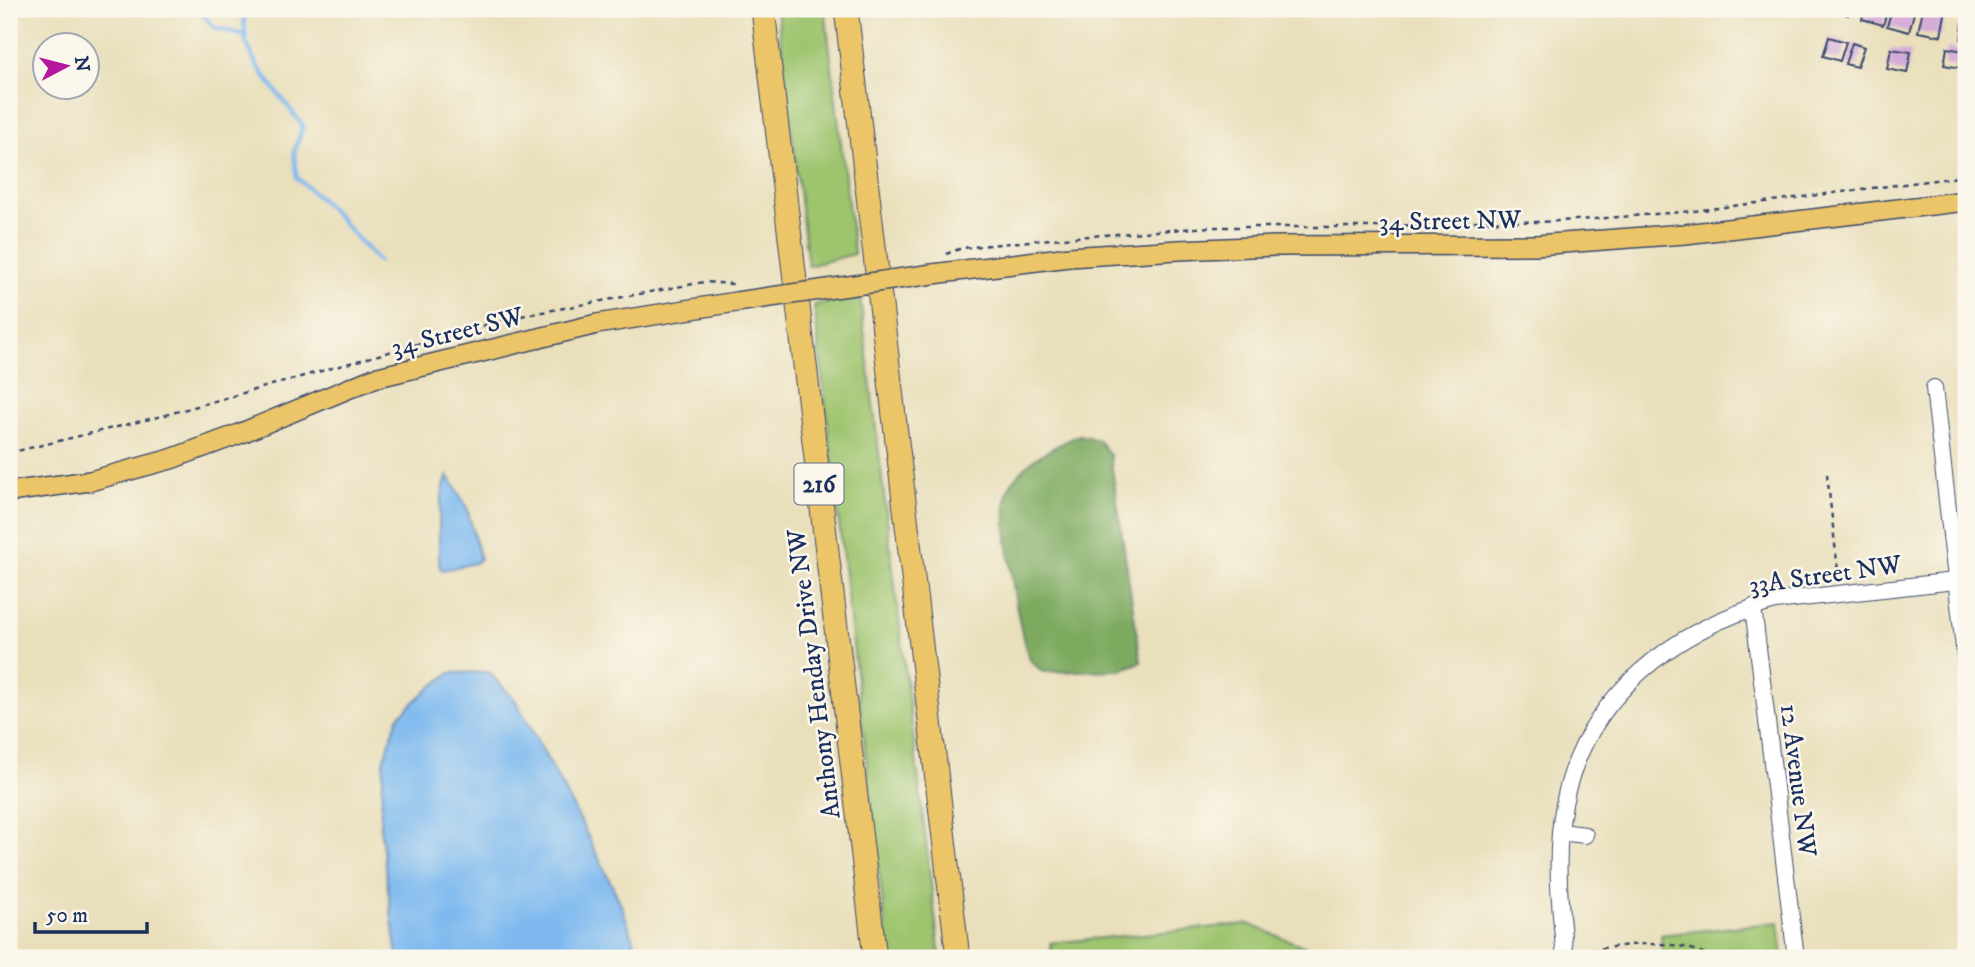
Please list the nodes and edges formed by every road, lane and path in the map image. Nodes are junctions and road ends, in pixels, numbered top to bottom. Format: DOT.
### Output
graph roads {
  1 [pos="763,9"];
  2 [pos="846,9"];
  3 [pos="1966,177"];
  4 [pos="1966,201"];
  5 [pos="1694,211"];
  6 [pos="933,274"];
  7 [pos="738,293"];
  8 [pos="1934,388"];
  9 [pos="9,453"];
  10 [pos="1827,474"];
  11 [pos="9,492"];
  12 [pos="1955,581"];
  13 [pos="1841,593"];
  14 [pos="1753,607"];
  15 [pos="1966,665"];
  16 [pos="1561,832"];
  17 [pos="1585,835"];
  18 [pos="1569,955"];
  19 [pos="875,958"];
  20 [pos="958,958"];
  21 [pos="1713,958"];
  22 [pos="1796,958"];
  1 -- 19 [label="highway, Anthony Henday Drive NW / 216"];
  2 -- 20 [label="highway"];
  3 -- 5 [label="path"];
  4 -- 6 [label="main road, 34 Street NW"];
  6 -- 7 [label="main road, 34 Street SW, bridge"];
  7 -- 9 [label="path"];
  7 -- 11 [label="main road, 34 Street SW"];
  8 -- 12 [label="street"];
  10 -- 13 [label="path"];
  12 -- 13 [label="street, 33A Street NW"];
  12 -- 15 [label="street"];
  13 -- 14 [label="street, 33A Street NW"];
  14 -- 16 [label="street, 33A Street NW"];
  14 -- 22 [label="street, 12 Avenue NW"];
  16 -- 17 [label="street"];
  16 -- 18 [label="street, 33A Street NW"];
  18 -- 21 [label="path"];
}
